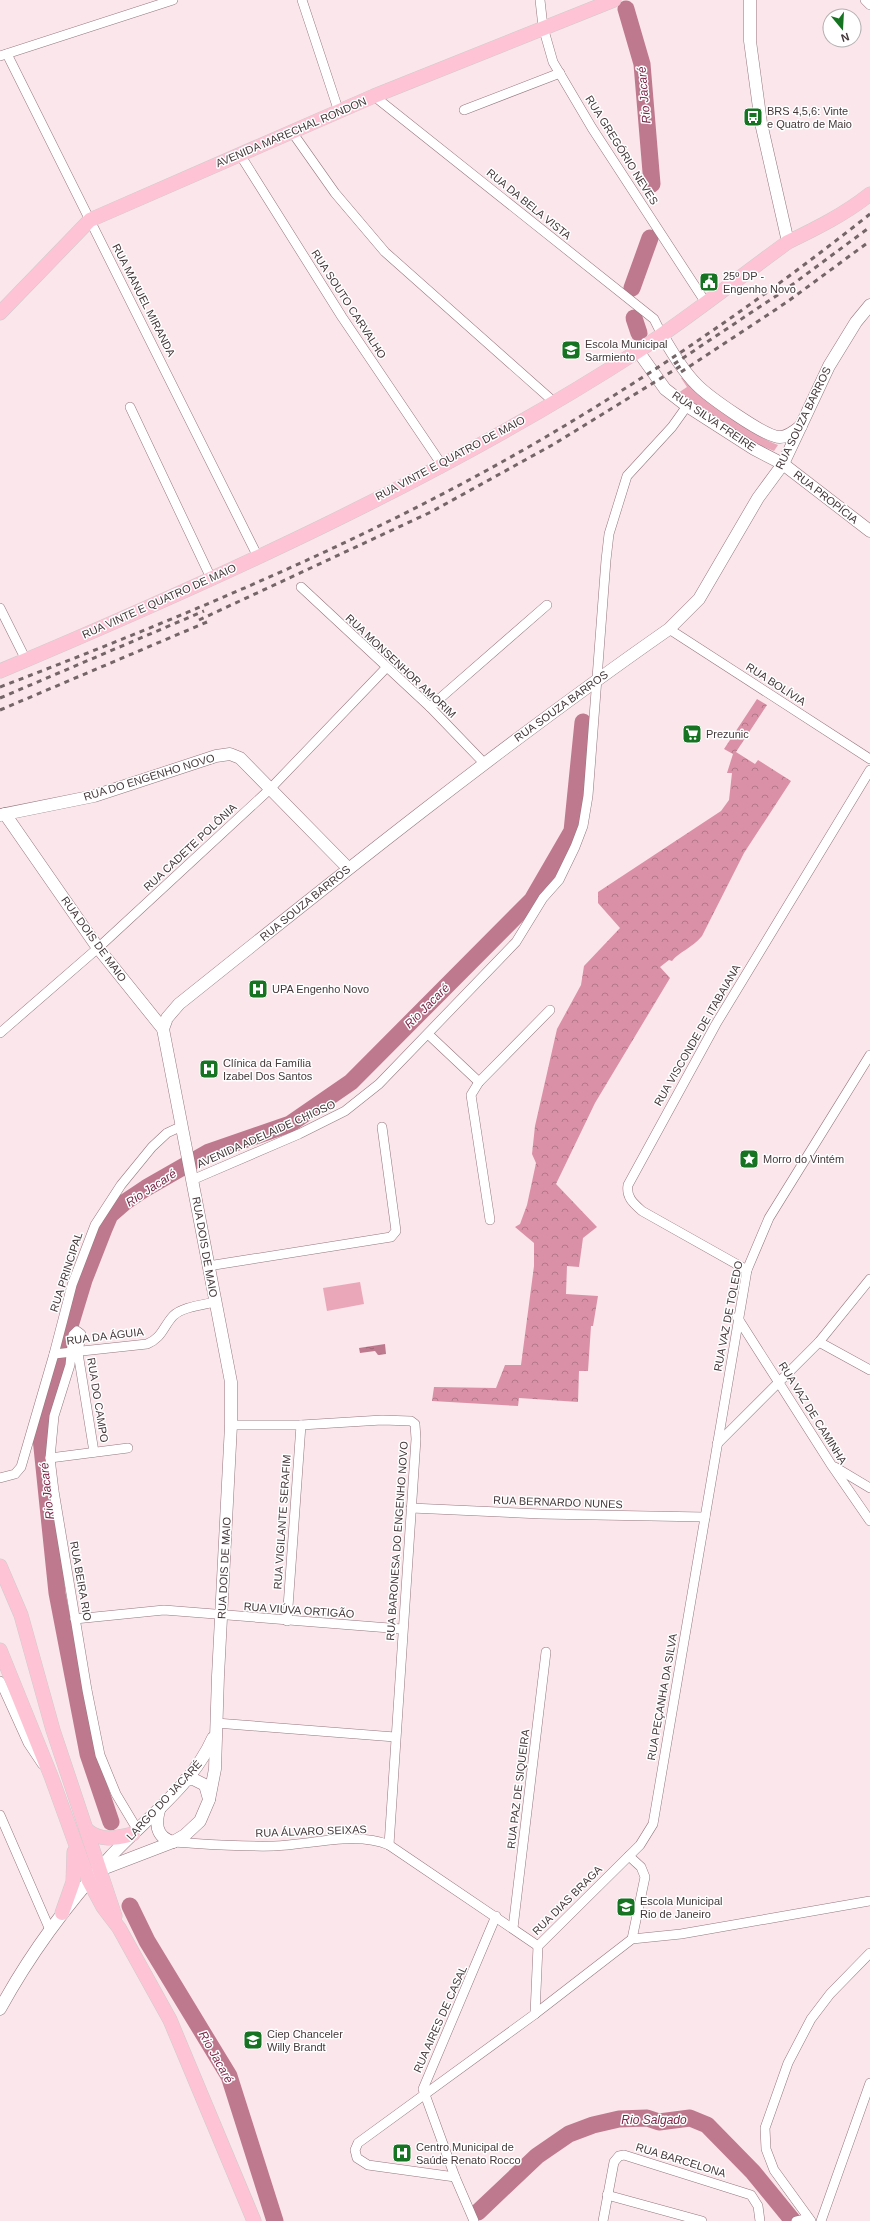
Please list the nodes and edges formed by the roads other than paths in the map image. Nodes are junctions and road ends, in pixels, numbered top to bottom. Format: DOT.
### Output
graph roads {
  1 [pos="173,0"];
  2 [pos="302,0"];
  3 [pos="540,0"];
  4 [pos="614,0"];
  5 [pos="750,0"];
  6 [pos="865,0"];
  7 [pos="870,5"];
  8 [pos="543,27"];
  9 [pos="4,55"];
  10 [pos="560,73"];
  11 [pos="374,96"];
  12 [pos="464,110"];
  13 [pos="339,112"];
  14 [pos="292,132"];
  15 [pos="239,154"];
  16 [pos="870,194"];
  17 [pos="90,220"];
  18 [pos="788,242"];
  19 [pos="706,303"];
  20 [pos="870,305"];
  21 [pos="0,313"];
  22 [pos="662,335"];
  23 [pos="638,351"];
  24 [pos="554,402"];
  25 [pos="687,406"];
  26 [pos="130,407"];
  27 [pos="802,425"];
  28 [pos="442,465"];
  29 [pos="787,467"];
  30 [pos="870,531"];
  31 [pos="258,557"];
  32 [pos="211,578"];
  33 [pos="301,587"];
  34 [pos="547,605"];
  35 [pos="0,608"];
  36 [pos="669,629"];
  37 [pos="26,660"];
  38 [pos="386,668"];
  39 [pos="0,671"];
  40 [pos="598,679"];
  41 [pos="430,707"];
  42 [pos="870,759"];
  43 [pos="484,762"];
  44 [pos="870,770"];
  45 [pos="270,789"];
  46 [pos="2,814"];
  47 [pos="348,868"];
  48 [pos="98,948"];
  49 [pos="550,1010"];
  50 [pos="163,1029"];
  51 [pos="0,1033"];
  52 [pos="428,1034"];
  53 [pos="870,1055"];
  54 [pos="479,1082"];
  55 [pos="182,1126"];
  56 [pos="382,1127"];
  57 [pos="191,1175"];
  58 [pos="490,1220"];
  59 [pos="208,1266"];
  60 [pos="747,1270"];
  61 [pos="870,1280"];
  62 [pos="214,1302"];
  63 [pos="738,1317"];
  64 [pos="77,1331"];
  65 [pos="819,1342"];
  66 [pos="74,1353"];
  67 [pos="56,1354"];
  68 [pos="870,1370"];
  69 [pos="779,1382"];
  70 [pos="300,1424"];
  71 [pos="231,1425"];
  72 [pos="717,1444"];
  73 [pos="128,1448"];
  74 [pos="94,1452"];
  75 [pos="50,1458"];
  76 [pos="832,1466"];
  77 [pos="0,1478"];
  78 [pos="870,1488"];
  79 [pos="411,1508"];
  80 [pos="705,1517"];
  81 [pos="870,1521"];
  82 [pos="0,1566"];
  83 [pos="221,1616"];
  84 [pos="75,1618"];
  85 [pos="287,1621"];
  86 [pos="402,1629"];
  87 [pos="0,1650"];
  88 [pos="546,1652"];
  89 [pos="0,1681"];
  90 [pos="215,1728"];
  91 [pos="395,1737"];
  92 [pos="51,1776"];
  93 [pos="186,1780"];
  94 [pos="209,1800"];
  95 [pos="160,1806"];
  96 [pos="0,1815"];
  97 [pos="87,1830"];
  98 [pos="135,1832"];
  99 [pos="74,1837"];
  100 [pos="173,1842"];
  101 [pos="389,1845"];
  102 [pos="629,1856"];
  103 [pos="100,1870"];
  104 [pos="89,1881"];
  105 [pos="870,1901"];
  106 [pos="62,1913"];
  107 [pos="496,1916"];
  108 [pos="119,1928"];
  109 [pos="513,1928"];
  110 [pos="50,1930"];
  111 [pos="632,1939"];
  112 [pos="538,1946"];
  113 [pos="870,1953"];
  114 [pos="4,1994"];
  115 [pos="0,2009"];
  116 [pos="535,2014"];
  117 [pos="870,2083"];
  118 [pos="424,2095"];
  119 [pos="455,2177"];
  120 [pos="607,2195"];
  121 [pos="810,2219"];
  122 [pos="254,2221"];
  123 [pos="474,2221"];
  124 [pos="603,2221"];
  125 [pos="702,2221"];
  126 [pos="760,2221"];
  127 [pos="796,2221"];
  128 [pos="821,2221"];
  1 -- 9 [label="street"];
  2 -- 13 [label="street"];
  3 -- 8 [label="street, RUA GREGÓRIO NEVES"];
  4 -- 8 [label="main road, AVENIDA MARECHAL RONDON"];
  5 -- 18 [label="main road"];
  6 -- 7 [label="street"];
  8 -- 10 [label="street, RUA GREGÓRIO NEVES"];
  8 -- 11 [label="main road, AVENIDA MARECHAL RONDON"];
  9 -- 17 [label="street, RUA MANUEL MIRANDA"];
  10 -- 12 [label="street"];
  10 -- 19 [label="street, RUA GREGÓRIO NEVES"];
  11 -- 13 [label="main road, AVENIDA MARECHAL RONDON"];
  11 -- 22 [label="street, RUA DA BELA VISTA"];
  13 -- 14 [label="main road, AVENIDA MARECHAL RONDON"];
  14 -- 15 [label="main road, AVENIDA MARECHAL RONDON"];
  14 -- 24 [label="street"];
  15 -- 17 [label="main road, AVENIDA MARECHAL RONDON"];
  15 -- 28 [label="street, RUA SOUTO CARVALHO"];
  16 -- 18 [label="main road, RUA VINTE E QUATRO DE MAIO"];
  17 -- 21 [label="main road, AVENIDA MARECHAL RONDON"];
  17 -- 31 [label="street, RUA MANUEL MIRANDA"];
  18 -- 19 [label="main road, RUA VINTE E QUATRO DE MAIO"];
  19 -- 22 [label="main road, RUA VINTE E QUATRO DE MAIO"];
  20 -- 27 [label="main road, RUA SOUZA BARROS"];
  22 -- 23 [label="main road, RUA VINTE E QUATRO DE MAIO"];
  22 -- 27 [label="main road, RUA SILVA FREIRE"];
  23 -- 24 [label="main road, RUA VINTE E QUATRO DE MAIO"];
  23 -- 25 [label="main road, RUA SILVA FREIRE"];
  24 -- 28 [label="main road, RUA VINTE E QUATRO DE MAIO"];
  25 -- 29 [label="main road, RUA SILVA FREIRE"];
  25 -- 40 [label="street, AVENIDA ADELAIDE CHIOSO"];
  26 -- 32 [label="street"];
  27 -- 29 [label="main road, RUA SOUZA BARROS"];
  28 -- 31 [label="main road, RUA VINTE E QUATRO DE MAIO"];
  29 -- 30 [label="main road, RUA PROPÍCIA"];
  29 -- 36 [label="main road, RUA SOUZA BARROS"];
  31 -- 32 [label="main road, RUA VINTE E QUATRO DE MAIO"];
  32 -- 37 [label="main road, RUA VINTE E QUATRO DE MAIO"];
  33 -- 38 [label="street, RUA MONSENHOR AMORIM"];
  34 -- 41 [label="street"];
  35 -- 37 [label="street"];
  36 -- 40 [label="main road, RUA SOUZA BARROS"];
  36 -- 42 [label="street, RUA BOLÍVIA"];
  37 -- 39 [label="main road, RUA VINTE E QUATRO DE MAIO"];
  38 -- 41 [label="street, RUA MONSENHOR AMORIM"];
  38 -- 45 [label="street, RUA CADETE POLÔNIA"];
  40 -- 43 [label="main road, RUA SOUZA BARROS"];
  40 -- 52 [label="street, AVENIDA ADELAIDE CHIOSO"];
  41 -- 43 [label="street, RUA MONSENHOR AMORIM"];
  43 -- 47 [label="main road, RUA SOUZA BARROS"];
  44 -- 60 [label="street, RUA VISCONDE DE ITABAIANA"];
  45 -- 46 [label="main road, RUA DO ENGENHO NOVO"];
  45 -- 47 [label="main road, RUA DO ENGENHO NOVO"];
  45 -- 48 [label="street, RUA CADETE POLÔNIA"];
  46 -- 48 [label="main road, RUA DOIS DE MAIO"];
  47 -- 50 [label="main road, RUA SOUZA BARROS"];
  48 -- 50 [label="main road, RUA DOIS DE MAIO"];
  48 -- 51 [label="street, RUA CADETE POLÔNIA"];
  49 -- 54 [label="street"];
  50 -- 55 [label="main road, RUA DOIS DE MAIO"];
  52 -- 54 [label="street"];
  52 -- 57 [label="street, AVENIDA ADELAIDE CHIOSO"];
  53 -- 60 [label="street, RUA VAZ DE TOLEDO"];
  54 -- 58 [label="street"];
  55 -- 57 [label="main road, RUA DOIS DE MAIO"];
  55 -- 67 [label="street, RUA PRINCIPAL"];
  56 -- 59 [label="street"];
  57 -- 59 [label="main road, RUA DOIS DE MAIO"];
  59 -- 62 [label="main road, RUA DOIS DE MAIO"];
  60 -- 63 [label="street, RUA VAZ DE TOLEDO"];
  61 -- 65 [label="street"];
  62 -- 66 [label="street, RUA DA ÁGUIA"];
  62 -- 71 [label="main road, RUA DOIS DE MAIO"];
  63 -- 69 [label="street, RUA VAZ DE CAMINHA"];
  63 -- 72 [label="street, RUA VAZ DE TOLEDO"];
  64 -- 66 [label="street, RUA DO CAMPO"];
  65 -- 68 [label="street"];
  65 -- 69 [label="street"];
  66 -- 67 [label="street, RUA DA ÁGUIA"];
  66 -- 74 [label="street, RUA DO CAMPO"];
  66 -- 75 [label="street, RUA BEIRA RIO"];
  67 -- 77 [label="street, RUA PRINCIPAL"];
  69 -- 72 [label="street"];
  69 -- 76 [label="street, RUA VAZ DE CAMINHA"];
  70 -- 71 [label="street, RUA BARONESA DO ENGENHO NOVO"];
  70 -- 79 [label="street, RUA BARONESA DO ENGENHO NOVO"];
  70 -- 85 [label="street, RUA VIGILANTE SERAFIM"];
  71 -- 83 [label="main road, RUA DOIS DE MAIO"];
  72 -- 80 [label="street, RUA PEÇANHA DA SILVA"];
  73 -- 74 [label="street"];
  74 -- 75 [label="street"];
  75 -- 84 [label="street, RUA BEIRA RIO"];
  76 -- 78 [label="street"];
  76 -- 81 [label="street, RUA VAZ DE CAMINHA"];
  79 -- 80 [label="street, RUA BERNARDO NUNES"];
  79 -- 86 [label="street, RUA BARONESA DO ENGENHO NOVO"];
  80 -- 102 [label="street, RUA PEÇANHA DA SILVA"];
  82 -- 97 [label="main road"];
  83 -- 84 [label="street, RUA VIÚVA ORTIGÃO"];
  83 -- 85 [label="street, RUA VIÚVA ORTIGÃO"];
  83 -- 90 [label="main road, RUA DOIS DE MAIO"];
  84 -- 98 [label="street, RUA BEIRA RIO"];
  85 -- 86 [label="street, RUA VIÚVA ORTIGÃO"];
  86 -- 91 [label="street, RUA BARONESA DO ENGENHO NOVO"];
  87 -- 92 [label="main road"];
  88 -- 109 [label="street, RUA PAZ DE SIQUEIRA"];
  89 -- 92 [label="street"];
  90 -- 91 [label="street"];
  90 -- 93 [label="main road, LARGO DO JACARÉ"];
  90 -- 94 [label="main road, LARGO DO JACARÉ"];
  91 -- 101 [label="street, RUA BARONESA DO ENGENHO NOVO"];
  92 -- 99 [label="main road"];
  93 -- 94 [label="main road"];
  93 -- 95 [label="main road, LARGO DO JACARÉ"];
  94 -- 100 [label="main road, LARGO DO JACARÉ"];
  95 -- 98 [label="main road, LARGO DO JACARÉ"];
  95 -- 100 [label="main road"];
  96 -- 110 [label="street"];
  97 -- 98 [label="main road"];
  97 -- 103 [label="main road"];
  98 -- 103 [label="main road, LARGO DO JACARÉ"];
  99 -- 104 [label="main road"];
  99 -- 106 [label="main road"];
  100 -- 101 [label="street, RUA ÁLVARO SEIXAS"];
  100 -- 103 [label="main road, LARGO DO JACARÉ"];
  101 -- 107 [label="street, RUA ÁLVARO SEIXAS"];
  102 -- 111 [label="street"];
  102 -- 112 [label="street, RUA DIAS BRAGA"];
  103 -- 104 [label="main road"];
  103 -- 108 [label="main road"];
  104 -- 106 [label="main road"];
  104 -- 108 [label="main road"];
  105 -- 111 [label="street"];
  106 -- 110 [label="main road"];
  107 -- 109 [label="street, RUA ÁLVARO SEIXAS"];
  107 -- 118 [label="street, RUA AIRES DE CASAL"];
  108 -- 122 [label="main road"];
  109 -- 112 [label="street, RUA ÁLVARO SEIXAS"];
  110 -- 114 [label="main road"];
  111 -- 116 [label="street"];
  112 -- 116 [label="street, RUA DIAS BRAGA"];
  113 -- 121 [label="street"];
  114 -- 115 [label="main road"];
  116 -- 118 [label="street"];
  117 -- 128 [label="street"];
  118 -- 119 [label="street"];
  118 -- 119 [label="street"];
  119 -- 123 [label="street"];
  120 -- 124 [label="street, RUA BARCELONA"];
  120 -- 125 [label="street"];
  120 -- 126 [label="street, RUA BARCELONA"];
  121 -- 127 [label="street"];
}
